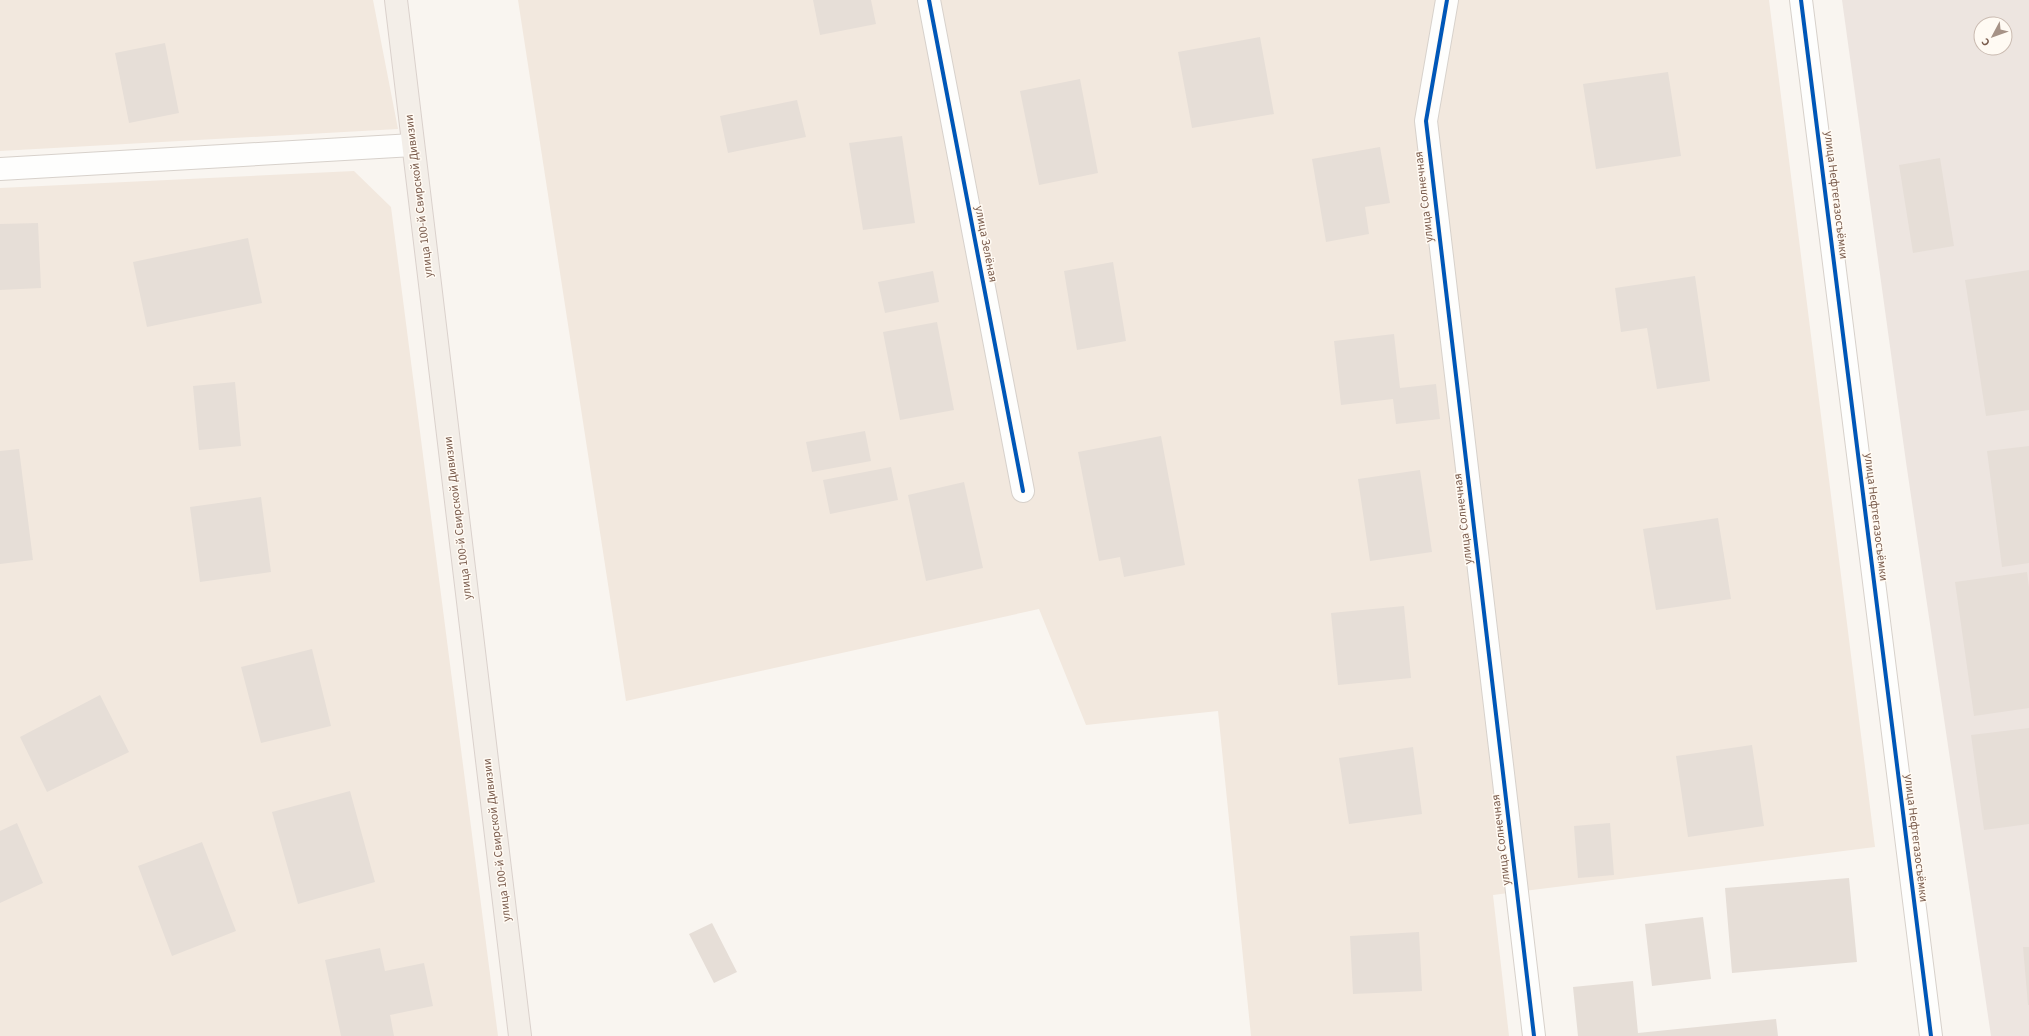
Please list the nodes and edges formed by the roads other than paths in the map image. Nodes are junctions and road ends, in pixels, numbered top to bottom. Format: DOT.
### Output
graph roads {
  1 [pos="396,0"];
  2 [pos="929,0"];
  3 [pos="1447,0"];
  4 [pos="1801,0"];
  5 [pos="413,145"];
  6 [pos="0,169"];
  7 [pos="1024,491"];
  8 [pos="520,1036"];
  9 [pos="1534,1036"];
  10 [pos="1931,1036"];
  1 -- 5 [label="main road, улица 100-й Свирской Дивизии"];
  2 -- 7 [label="street, улица Зелёная"];
  3 -- 9 [label="street, улица Солнечная"];
  4 -- 10 [label="street, улица Нефтегазосъёмки"];
  5 -- 6 [label="street"];
  5 -- 8 [label="main road, улица 100-й Свирской Дивизии"];
}
